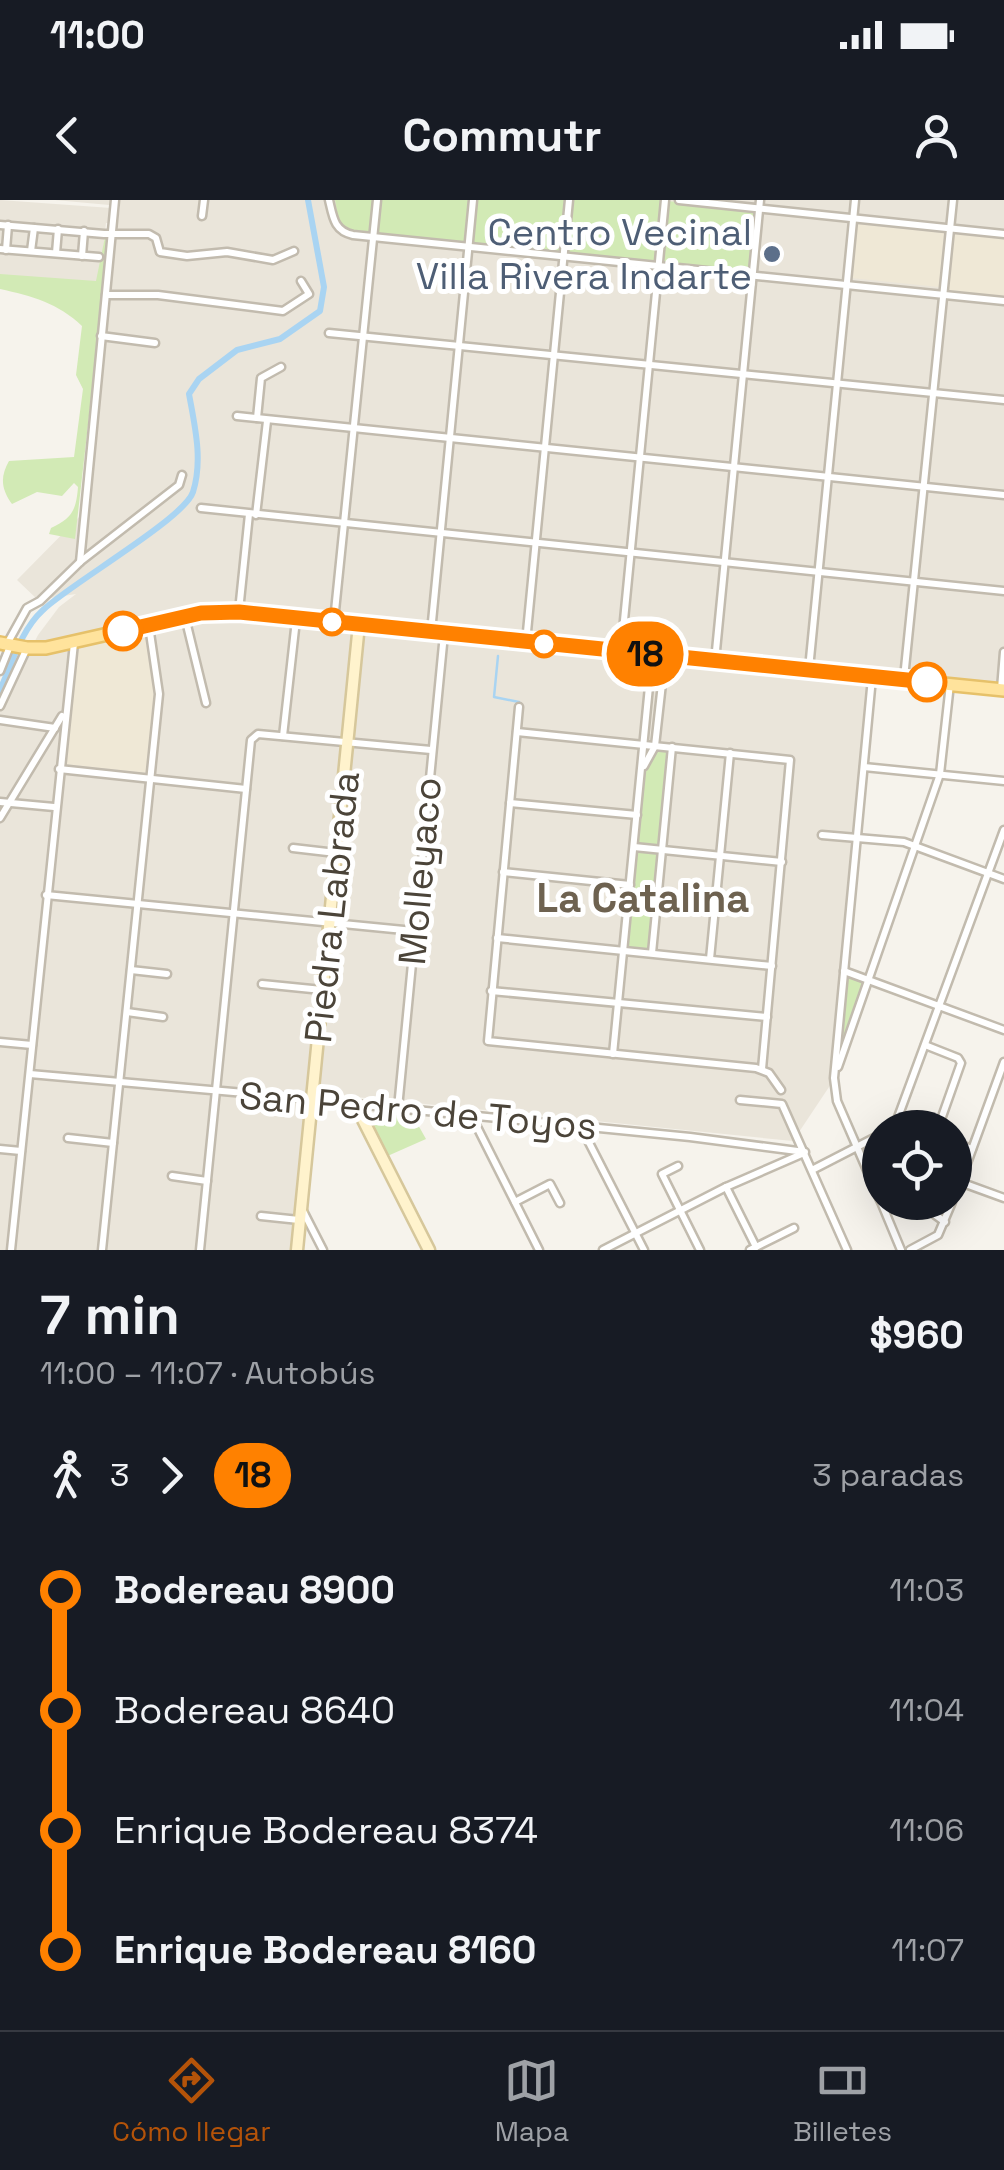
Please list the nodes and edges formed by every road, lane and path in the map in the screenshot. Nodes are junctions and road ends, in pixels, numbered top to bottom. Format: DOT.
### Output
graph roads {
  1 [pos="114,200"];
  2 [pos="204,200"];
  3 [pos="329,200"];
  4 [pos="377,200"];
  5 [pos="474,200"];
  6 [pos="569,200"];
  7 [pos="664,200"];
  8 [pos="679,200"];
  9 [pos="855,200"];
  10 [pos="952,200"];
  11 [pos="760,204"];
  12 [pos="202,216"];
  13 [pos="854,218"];
  14 [pos="4,225"];
  15 [pos="34,227"];
  16 [pos="950,229"];
  17 [pos="58,230"];
  18 [pos="84,231"];
  19 [pos="112,234"];
  20 [pos="1004,234"];
  21 [pos="373,238"];
  22 [pos="469,247"];
  23 [pos="3,249"];
  24 [pos="294,251"];
  25 [pos="31,252"];
  26 [pos="56,253"];
  27 [pos="82,256"];
  28 [pos="564,256"];
  29 [pos="99,257"];
  30 [pos="659,265"];
  31 [pos="752,274"];
  32 [pos="301,280"];
  33 [pos="847,284"];
  34 [pos="106,295"];
  35 [pos="944,295"];
  36 [pos="1004,301"];
  37 [pos="329,333"];
  38 [pos="101,336"];
  39 [pos="363,336"];
  40 [pos="155,342"];
  41 [pos="459,345"];
  42 [pos="554,353"];
  43 [pos="649,364"];
  44 [pos="280,367"];
  45 [pos="742,373"];
  46 [pos="837,383"];
  47 [pos="934,394"];
  48 [pos="1004,400"];
  49 [pos="237,416"];
  50 [pos="257,418"];
  51 [pos="267,421"];
  52 [pos="354,429"];
  53 [pos="450,438"];
  54 [pos="545,448"];
  55 [pos="640,458"];
  56 [pos="734,468"];
  57 [pos="182,475"];
  58 [pos="828,477"];
  59 [pos="924,488"];
  60 [pos="1004,495"];
  61 [pos="201,508"];
  62 [pos="252,515"];
  63 [pos="344,523"];
  64 [pos="440,533"];
  65 [pos="535,544"];
  66 [pos="630,553"];
  67 [pos="80,562"];
  68 [pos="724,562"];
  69 [pos="819,573"];
  70 [pos="915,582"];
  71 [pos="1004,591"];
  72 [pos="239,612"];
  73 [pos="185,616"];
  74 [pos="296,618"];
  75 [pos="334,622"];
  76 [pos="359,624"];
  77 [pos="149,625"];
  78 [pos="430,633"];
  79 [pos="444,634"];
  80 [pos="74,642"];
  81 [pos="526,642"];
  82 [pos="6,645"];
  83 [pos="27,648"];
  84 [pos="621,652"];
  85 [pos="1004,652"];
  86 [pos="659,655"];
  87 [pos="715,661"];
  88 [pos="809,670"];
  89 [pos="0,671"];
  90 [pos="872,677"];
  91 [pos="904,680"];
  92 [pos="950,684"];
  93 [pos="1002,690"];
  94 [pos="206,703"];
  95 [pos="0,706"];
  96 [pos="519,707"];
  97 [pos="66,710"];
  98 [pos="0,720"];
  99 [pos="55,728"];
  100 [pos="517,732"];
  101 [pos="283,736"];
  102 [pos="348,742"];
  103 [pos="644,744"];
  104 [pos="656,746"];
  105 [pos="672,747"];
  106 [pos="431,750"];
  107 [pos="730,753"];
  108 [pos="864,767"];
  109 [pos="58,770"];
  110 [pos="641,772"];
  111 [pos="940,774"];
  112 [pos="151,779"];
  113 [pos="1004,781"];
  114 [pos="246,789"];
  115 [pos="5,802"];
  116 [pos="510,803"];
  117 [pos="54,807"];
  118 [pos="637,814"];
  119 [pos="0,818"];
  120 [pos="1004,830"];
  121 [pos="822,835"];
  122 [pos="858,838"];
  123 [pos="914,845"];
  124 [pos="634,846"];
  125 [pos="293,848"];
  126 [pos="661,850"];
  127 [pos="337,854"];
  128 [pos="720,856"];
  129 [pos="782,862"];
  130 [pos="503,872"];
  131 [pos="988,873"];
  132 [pos="1004,879"];
  133 [pos="630,885"];
  134 [pos="46,896"];
  135 [pos="138,904"];
  136 [pos="234,914"];
  137 [pos="330,923"];
  138 [pos="414,932"];
  139 [pos="496,938"];
  140 [pos="624,951"];
  141 [pos="652,953"];
  142 [pos="710,960"];
  143 [pos="772,966"];
  144 [pos="131,970"];
  145 [pos="844,971"];
  146 [pos="167,974"];
  147 [pos="867,980"];
  148 [pos="262,984"];
  149 [pos="324,990"];
  150 [pos="492,991"];
  151 [pos="618,1003"];
  152 [pos="940,1006"];
  153 [pos="126,1012"];
  154 [pos="767,1017"];
  155 [pos="163,1018"];
  156 [pos="1004,1030"];
  157 [pos="0,1042"];
  158 [pos="32,1044"];
  159 [pos="925,1045"];
  160 [pos="613,1054"];
  161 [pos="1004,1062"];
  162 [pos="762,1069"];
  163 [pos="30,1074"];
  164 [pos="834,1078"];
  165 [pos="120,1082"];
  166 [pos="781,1090"];
  167 [pos="216,1092"];
  168 [pos="313,1100"];
  169 [pos="740,1100"];
  170 [pos="354,1104"];
  171 [pos="398,1108"];
  172 [pos="899,1110"];
  173 [pos="944,1110"];
  174 [pos="472,1116"];
  175 [pos="580,1126"];
  176 [pos="68,1138"];
  177 [pos="113,1143"];
  178 [pos="862,1146"];
  179 [pos="858,1148"];
  180 [pos="0,1149"];
  181 [pos="972,1150"];
  182 [pos="21,1151"];
  183 [pos="805,1152"];
  184 [pos="862,1157"];
  185 [pos="678,1166"];
  186 [pos="812,1170"];
  187 [pos="172,1176"];
  188 [pos="206,1180"];
  189 [pos="972,1186"];
  190 [pos="726,1187"];
  191 [pos="1004,1198"];
  192 [pos="515,1202"];
  193 [pos="560,1203"];
  194 [pos="679,1211"];
  195 [pos="301,1214"];
  196 [pos="261,1216"];
  197 [pos="889,1220"];
  198 [pos="942,1220"];
  199 [pos="944,1222"];
  200 [pos="794,1228"];
  201 [pos="636,1234"];
  202 [pos="753,1248"];
  203 [pos="0,1249"];
  204 [pos="11,1250"];
  205 [pos="102,1250"];
  206 [pos="200,1250"];
  207 [pos="297,1250"];
  208 [pos="323,1250"];
  209 [pos="429,1250"];
  210 [pos="539,1250"];
  211 [pos="603,1250"];
  212 [pos="644,1250"];
  213 [pos="700,1250"];
  214 [pos="847,1250"];
  215 [pos="901,1250"];
  216 [pos="910,1250"];
  1 -- 19 [label="street"];
  2 -- 12 [label="street"];
  3 -- 21 [label="street"];
  4 -- 21 [label="street"];
  5 -- 22 [label="street"];
  6 -- 28 [label="street"];
  7 -- 30 [label="street"];
  8 -- 11 [label="street"];
  9 -- 13 [label="street"];
  10 -- 16 [label="street"];
  11 -- 13 [label="street"];
  11 -- 31 [label="street"];
  13 -- 16 [label="street"];
  13 -- 33 [label="street"];
  14 -- 15 [label="street"];
  14 -- 23 [label="street"];
  15 -- 17 [label="street"];
  15 -- 25 [label="street"];
  16 -- 20 [label="street"];
  16 -- 35 [label="street"];
  17 -- 18 [label="street"];
  17 -- 26 [label="street"];
  18 -- 19 [label="street"];
  18 -- 27 [label="street"];
  19 -- 24 [label="street"];
  19 -- 34 [label="street"];
  21 -- 22 [label="street"];
  21 -- 39 [label="street"];
  22 -- 28 [label="street"];
  22 -- 41 [label="street"];
  23 -- 25 [label="street"];
  25 -- 26 [label="street"];
  26 -- 27 [label="street"];
  27 -- 29 [label="street"];
  28 -- 30 [label="street"];
  28 -- 42 [label="street"];
  30 -- 31 [label="street"];
  30 -- 43 [label="street"];
  31 -- 33 [label="street"];
  31 -- 45 [label="street"];
  32 -- 34 [label="street"];
  33 -- 35 [label="street"];
  33 -- 46 [label="street"];
  34 -- 38 [label="street"];
  35 -- 36 [label="street"];
  35 -- 47 [label="street"];
  37 -- 39 [label="street"];
  38 -- 40 [label="street"];
  38 -- 67 [label="street"];
  39 -- 41 [label="street"];
  39 -- 52 [label="street"];
  41 -- 42 [label="street"];
  41 -- 53 [label="street"];
  42 -- 43 [label="street"];
  42 -- 54 [label="street"];
  43 -- 45 [label="street"];
  43 -- 55 [label="street"];
  44 -- 50 [label="street"];
  45 -- 46 [label="street"];
  45 -- 56 [label="street"];
  46 -- 47 [label="street"];
  46 -- 58 [label="street"];
  47 -- 48 [label="street"];
  47 -- 59 [label="street"];
  49 -- 50 [label="street"];
  50 -- 51 [label="street"];
  51 -- 52 [label="street"];
  51 -- 62 [label="street"];
  52 -- 53 [label="street"];
  52 -- 63 [label="street"];
  53 -- 54 [label="street"];
  53 -- 64 [label="street"];
  54 -- 55 [label="street"];
  54 -- 65 [label="street"];
  55 -- 56 [label="street"];
  55 -- 66 [label="street"];
  56 -- 58 [label="street"];
  56 -- 68 [label="street"];
  57 -- 67 [label="street"];
  58 -- 59 [label="street"];
  58 -- 69 [label="street"];
  59 -- 60 [label="street"];
  59 -- 70 [label="street"];
  61 -- 62 [label="street"];
  62 -- 63 [label="street"];
  62 -- 72 [label="street"];
  63 -- 64 [label="street"];
  63 -- 75 [label="street"];
  64 -- 65 [label="street"];
  64 -- 78 [label="street"];
  65 -- 66 [label="street"];
  65 -- 81 [label="street"];
  66 -- 68 [label="street"];
  66 -- 84 [label="street"];
  67 -- 82 [label="street"];
  68 -- 69 [label="street"];
  68 -- 87 [label="street"];
  69 -- 70 [label="street"];
  69 -- 88 [label="street"];
  70 -- 71 [label="street"];
  70 -- 91 [label="street"];
  72 -- 73 [label="main road"];
  72 -- 74 [label="main road"];
  73 -- 77 [label="main road"];
  73 -- 94 [label="street"];
  74 -- 75 [label="main road"];
  74 -- 101 [label="street"];
  75 -- 76 [label="main road"];
  76 -- 78 [label="main road"];
  76 -- 102 [label="main road, Piedra Labrada"];
  77 -- 80 [label="main road"];
  77 -- 112 [label="street"];
  78 -- 79 [label="main road"];
  79 -- 81 [label="main road"];
  79 -- 106 [label="street, Molleyaco"];
  80 -- 83 [label="main road"];
  80 -- 97 [label="street"];
  81 -- 84 [label="main road"];
  82 -- 83 [label="main road"];
  82 -- 89 [label="street"];
  83 -- 95 [label="street"];
  84 -- 86 [label="main road"];
  85 -- 93 [label="street"];
  86 -- 87 [label="main road"];
  86 -- 103 [label="street"];
  86 -- 104 [label="street"];
  87 -- 88 [label="main road"];
  88 -- 90 [label="main road"];
  90 -- 91 [label="main road"];
  90 -- 108 [label="street"];
  91 -- 92 [label="main road"];
  92 -- 93 [label="main road"];
  92 -- 111 [label="street"];
  96 -- 100 [label="street"];
  97 -- 99 [label="street"];
  97 -- 109 [label="street"];
  98 -- 99 [label="street"];
  99 -- 115 [label="street"];
  100 -- 103 [label="street"];
  100 -- 116 [label="street"];
  101 -- 102 [label="street"];
  101 -- 114 [label="street"];
  102 -- 106 [label="street"];
  102 -- 127 [label="main road, Piedra Labrada"];
  103 -- 104 [label="street"];
  103 -- 110 [label="street"];
  104 -- 105 [label="street"];
  104 -- 110 [label="street"];
  105 -- 107 [label="street"];
  105 -- 126 [label="street"];
  106 -- 138 [label="street, Molleyaco"];
  107 -- 128 [label="street"];
  107 -- 129 [label="street"];
  108 -- 111 [label="street"];
  108 -- 122 [label="street"];
  109 -- 112 [label="street"];
  109 -- 117 [label="street"];
  110 -- 118 [label="street"];
  111 -- 113 [label="street"];
  111 -- 123 [label="street"];
  112 -- 114 [label="street"];
  112 -- 135 [label="street"];
  114 -- 136 [label="street"];
  115 -- 117 [label="street"];
  115 -- 119 [label="street"];
  116 -- 118 [label="street"];
  116 -- 130 [label="street"];
  117 -- 134 [label="street"];
  118 -- 124 [label="street"];
  120 -- 131 [label="street"];
  121 -- 122 [label="street"];
  122 -- 123 [label="street"];
  122 -- 145 [label="street"];
  123 -- 131 [label="street"];
  123 -- 147 [label="street"];
  124 -- 126 [label="street"];
  124 -- 133 [label="street"];
  125 -- 127 [label="street"];
  126 -- 128 [label="street"];
  126 -- 141 [label="street"];
  127 -- 137 [label="main road, Piedra Labrada"];
  128 -- 129 [label="street"];
  128 -- 142 [label="street"];
  129 -- 143 [label="street"];
  130 -- 133 [label="street"];
  130 -- 139 [label="street"];
  131 -- 132 [label="street"];
  131 -- 152 [label="street"];
  133 -- 140 [label="street"];
  134 -- 135 [label="street"];
  134 -- 158 [label="street"];
  135 -- 136 [label="street"];
  135 -- 144 [label="street"];
  136 -- 137 [label="street"];
  136 -- 167 [label="street"];
  137 -- 138 [label="street"];
  137 -- 149 [label="main road, Piedra Labrada"];
  138 -- 171 [label="street, Molleyaco"];
  139 -- 140 [label="street"];
  139 -- 150 [label="street"];
  140 -- 141 [label="street"];
  140 -- 151 [label="street"];
  141 -- 142 [label="street"];
  142 -- 143 [label="street"];
  143 -- 154 [label="street"];
  144 -- 146 [label="street"];
  144 -- 153 [label="street"];
  145 -- 147 [label="street"];
  145 -- 164 [label="street"];
  147 -- 152 [label="street"];
  147 -- 164 [label="street"];
  148 -- 149 [label="street"];
  149 -- 168 [label="main road, Piedra Labrada"];
  150 -- 151 [label="street"];
  150 -- 160 [label="street"];
  151 -- 154 [label="street"];
  151 -- 160 [label="street"];
  152 -- 156 [label="street"];
  152 -- 159 [label="street"];
  153 -- 155 [label="street"];
  153 -- 165 [label="street"];
  154 -- 162 [label="street"];
  157 -- 158 [label="street"];
  158 -- 163 [label="street"];
  159 -- 172 [label="street"];
  159 -- 173 [label="street"];
  160 -- 162 [label="street"];
  161 -- 181 [label="street"];
  162 -- 166 [label="street"];
  163 -- 165 [label="street, San Pedro de Toyos"];
  163 -- 182 [label="street"];
  164 -- 179 [label="street"];
  165 -- 167 [label="street, San Pedro de Toyos"];
  165 -- 177 [label="street"];
  167 -- 168 [label="street, San Pedro de Toyos"];
  167 -- 188 [label="street"];
  168 -- 170 [label="main road, San Pedro de Toyos"];
  168 -- 195 [label="main road, Piedra Labrada"];
  169 -- 183 [label="street"];
  170 -- 171 [label="street, San Pedro de Toyos"];
  170 -- 209 [label="main road"];
  171 -- 174 [label="street, San Pedro de Toyos"];
  174 -- 175 [label="street, San Pedro de Toyos"];
  174 -- 192 [label="street"];
  175 -- 183 [label="street, San Pedro de Toyos"];
  175 -- 201 [label="street"];
  176 -- 177 [label="street"];
  177 -- 205 [label="street"];
  178 -- 179 [label="street"];
  179 -- 184 [label="street"];
  179 -- 186 [label="street"];
  180 -- 182 [label="street"];
  182 -- 204 [label="street"];
  183 -- 186 [label="street"];
  183 -- 190 [label="street"];
  185 -- 194 [label="street"];
  186 -- 214 [label="street"];
  187 -- 188 [label="street"];
  188 -- 206 [label="street"];
  189 -- 191 [label="street"];
  190 -- 194 [label="street"];
  190 -- 202 [label="street"];
  192 -- 193 [label="street"];
  192 -- 210 [label="street"];
  194 -- 201 [label="street"];
  194 -- 213 [label="street"];
  195 -- 196 [label="street"];
  195 -- 207 [label="main road, Piedra Labrada"];
  195 -- 208 [label="street"];
  197 -- 215 [label="street"];
  198 -- 199 [label="street"];
  199 -- 216 [label="street"];
  200 -- 202 [label="street"];
  201 -- 211 [label="street"];
  201 -- 212 [label="street"];
  203 -- 204 [label="street"];
}
